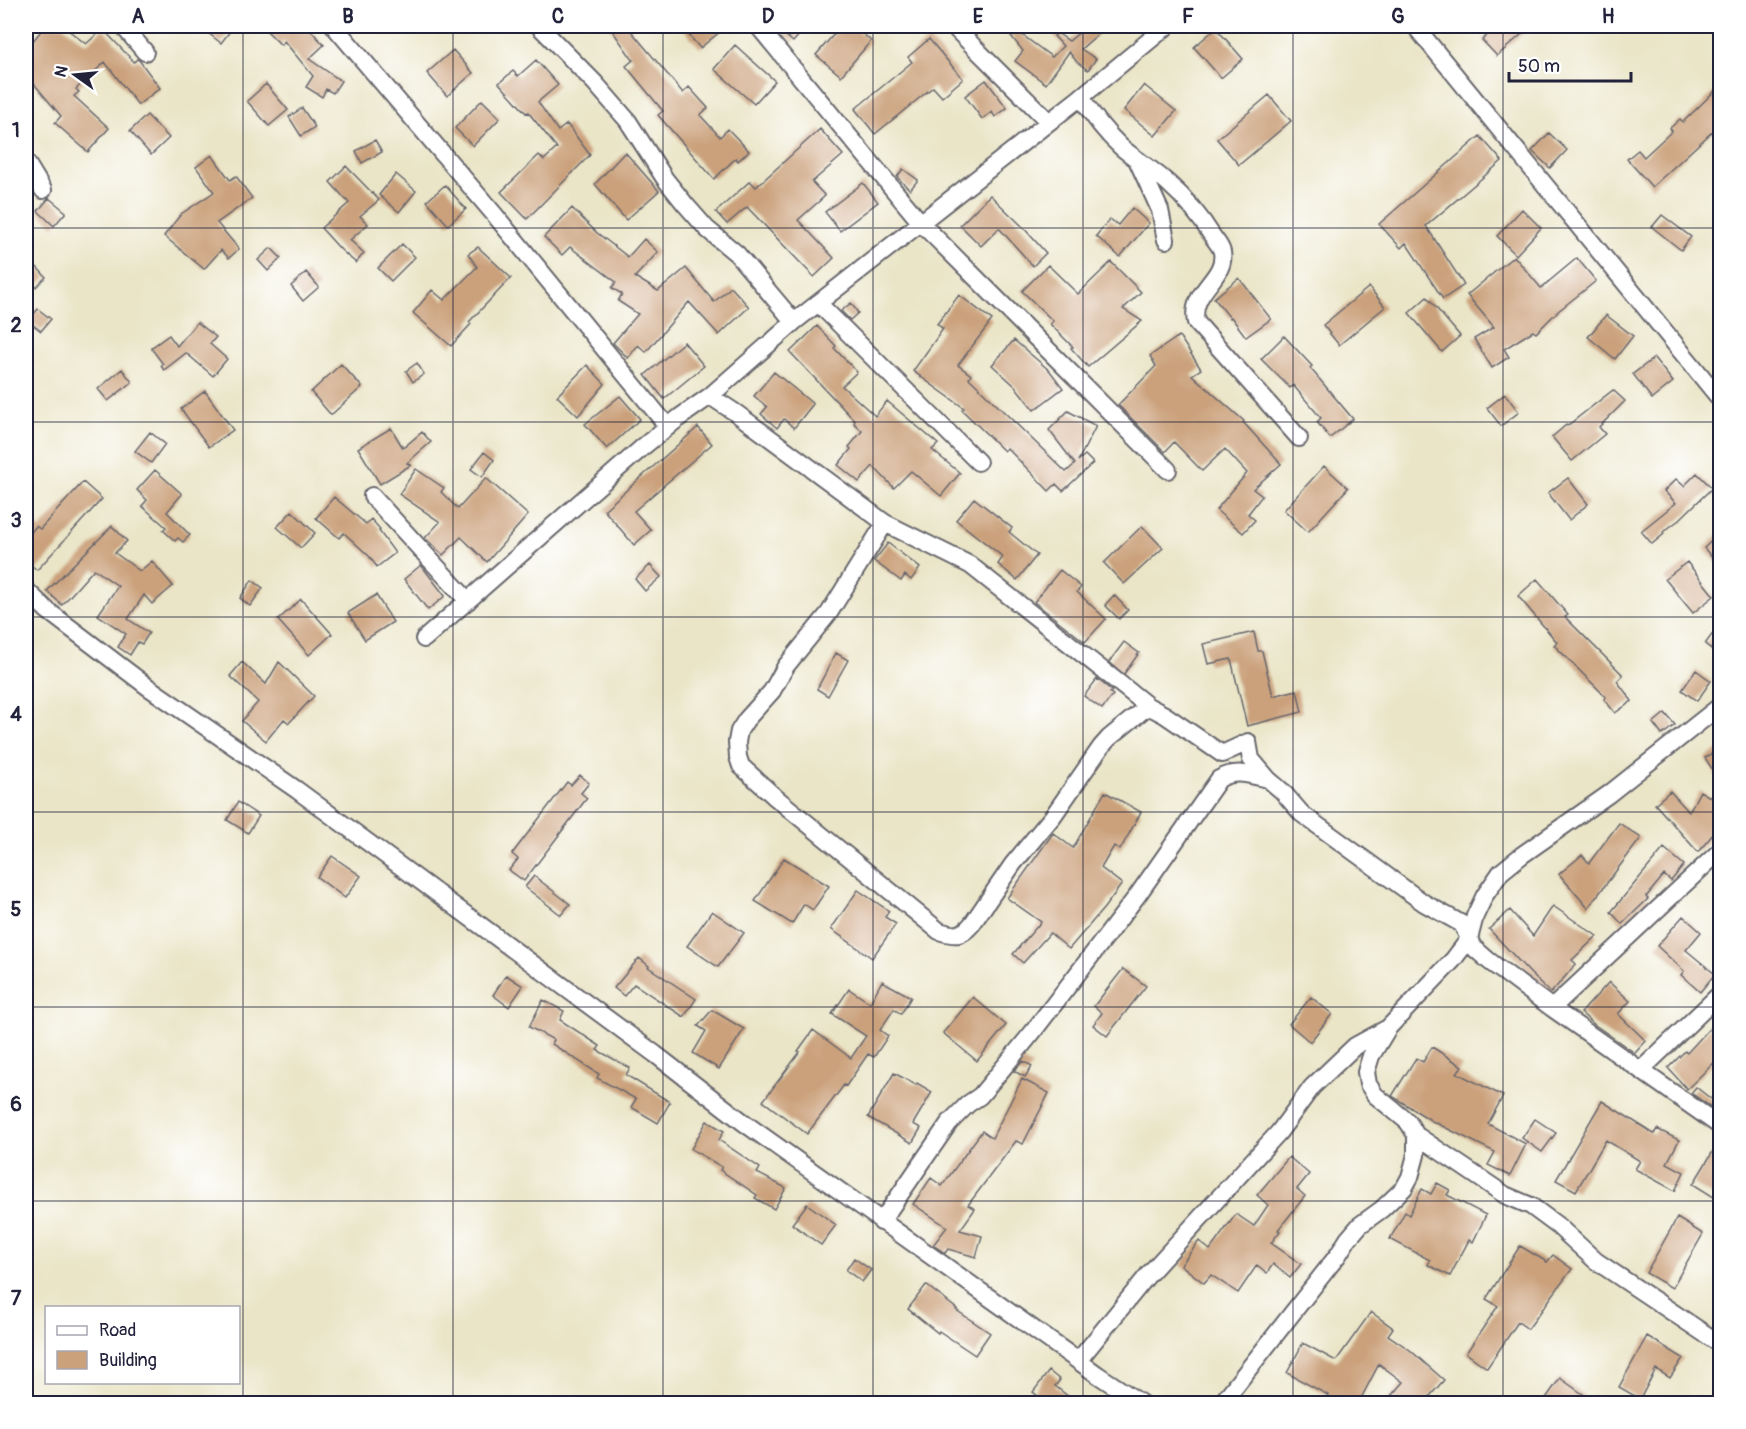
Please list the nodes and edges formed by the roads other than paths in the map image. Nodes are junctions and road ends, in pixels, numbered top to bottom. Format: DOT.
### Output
graph roads {
  1 [pos="123,26"];
  2 [pos="334,26"];
  3 [pos="539,26"];
  4 [pos="758,26"];
  5 [pos="953,26"];
  6 [pos="1167,26"];
  7 [pos="1415,26"];
  8 [pos="145,52"];
  9 [pos="1081,97"];
  10 [pos="1049,122"];
  11 [pos="1137,160"];
  12 [pos="26,162"];
  13 [pos="43,190"];
  14 [pos="921,223"];
  15 [pos="1166,240"];
  16 [pos="818,303"];
  17 [pos="794,322"];
  18 [pos="710,396"];
  19 [pos="1720,399"];
  20 [pos="668,427"];
  21 [pos="1299,438"];
  22 [pos="978,462"];
  23 [pos="1168,471"];
  24 [pos="372,496"];
  25 [pos="885,523"];
  26 [pos="26,590"];
  27 [pos="468,601"];
  28 [pos="424,639"];
  29 [pos="1148,706"];
  30 [pos="1720,706"];
  31 [pos="1222,754"];
  32 [pos="1219,779"];
  33 [pos="1268,779"];
  34 [pos="1720,851"];
  35 [pos="1469,939"];
  36 [pos="1720,994"];
  37 [pos="1552,1008"];
  38 [pos="1388,1028"];
  39 [pos="1641,1070"];
  40 [pos="1720,1124"];
  41 [pos="1416,1136"];
  42 [pos="881,1222"];
  43 [pos="1720,1344"];
  44 [pos="1078,1361"];
  45 [pos="1142,1404"];
  46 [pos="1221,1404"];
  1 -- 8 [label="street"];
  2 -- 20 [label="street"];
  3 -- 17 [label="street"];
  4 -- 14 [label="street"];
  5 -- 10 [label="street"];
  6 -- 9 [label="street"];
  7 -- 19 [label="street"];
  9 -- 10 [label="street"];
  9 -- 11 [label="street"];
  10 -- 14 [label="street"];
  11 -- 15 [label="street"];
  11 -- 21 [label="street"];
  12 -- 13 [label="street"];
  14 -- 16 [label="street"];
  14 -- 23 [label="street"];
  16 -- 17 [label="street"];
  16 -- 22 [label="street"];
  17 -- 18 [label="street"];
  18 -- 20 [label="street"];
  18 -- 25 [label="street"];
  20 -- 27 [label="street"];
  24 -- 27 [label="street"];
  25 -- 29 [label="street"];
  25 -- 29 [label="street"];
  26 -- 42 [label="street"];
  27 -- 28 [label="street"];
  29 -- 31 [label="street"];
  30 -- 35 [label="street"];
  31 -- 32 [label="street"];
  31 -- 33 [label="street"];
  32 -- 33 [label="street"];
  32 -- 42 [label="street"];
  33 -- 35 [label="street"];
  34 -- 37 [label="street"];
  35 -- 37 [label="street"];
  35 -- 38 [label="street"];
  36 -- 39 [label="street"];
  37 -- 39 [label="street"];
  38 -- 41 [label="street"];
  38 -- 44 [label="street"];
  39 -- 40 [label="street"];
  41 -- 43 [label="street"];
  41 -- 46 [label="street"];
  42 -- 44 [label="street"];
  44 -- 45 [label="street"];
}
